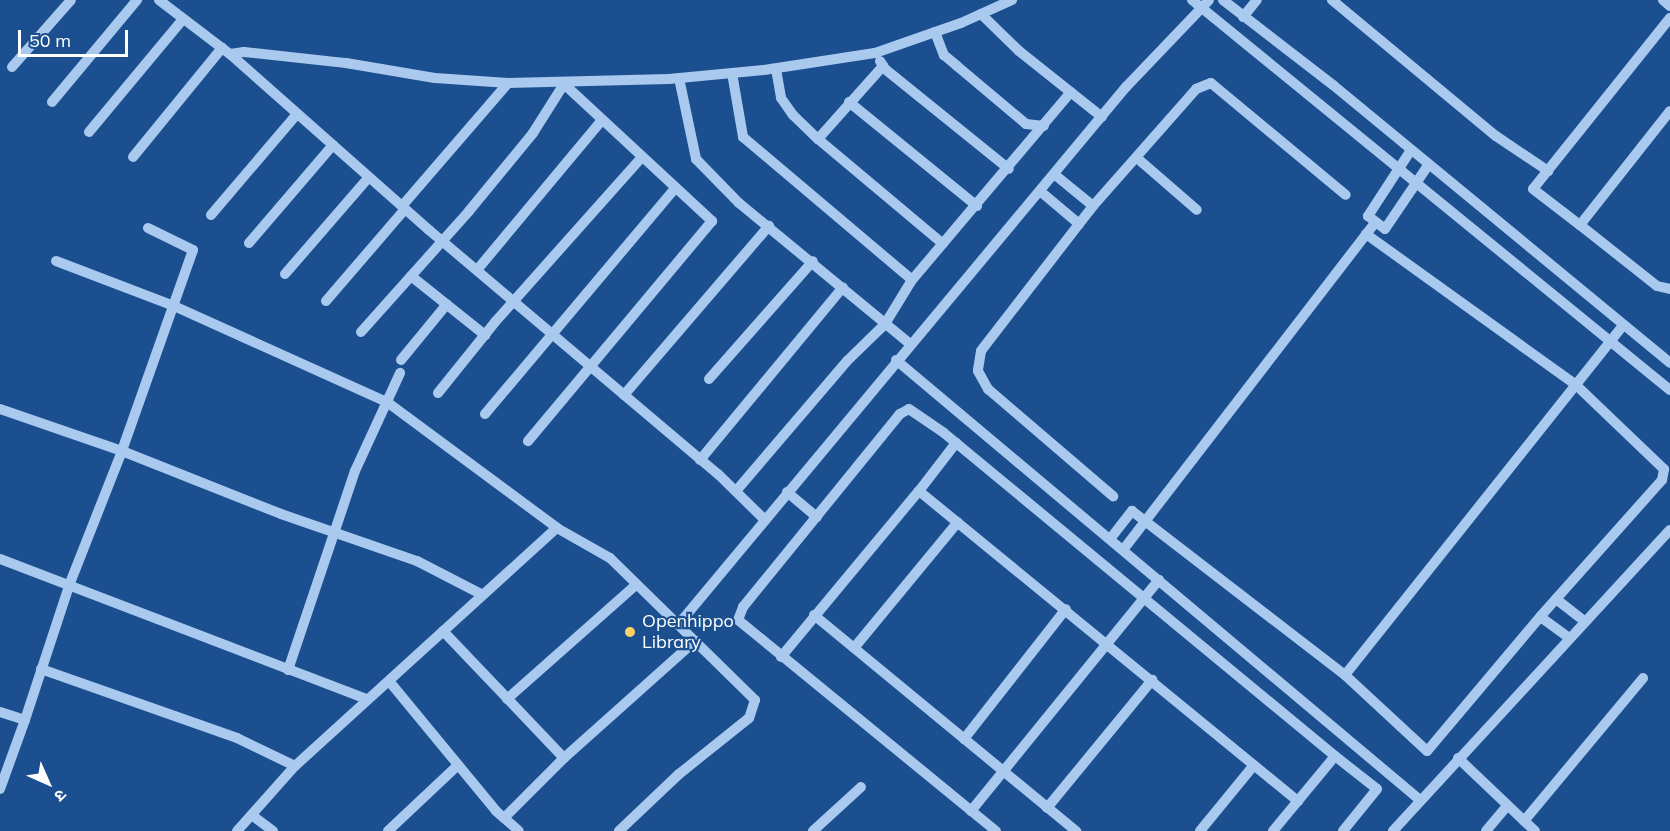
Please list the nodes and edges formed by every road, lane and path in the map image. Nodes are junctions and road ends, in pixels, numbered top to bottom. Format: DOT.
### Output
graph roads {
  1 [pos="71,0"];
  2 [pos="137,0"];
  3 [pos="159,0"];
  4 [pos="1012,0"];
  5 [pos="1192,0"];
  6 [pos="1223,0"];
  7 [pos="1257,0"];
  8 [pos="1332,0"];
  9 [pos="1663,0"];
  10 [pos="1205,4"];
  11 [pos="1670,6"];
  12 [pos="981,14"];
  13 [pos="1244,17"];
  14 [pos="1670,18"];
  15 [pos="183,19"];
  16 [pos="935,33"];
  17 [pos="226,51"];
  18 [pos="875,53"];
  19 [pos="883,66"];
  20 [pos="12,67"];
  21 [pos="776,69"];
  22 [pos="732,73"];
  23 [pos="679,78"];
  24 [pos="508,83"];
  25 [pos="564,84"];
  26 [pos="1071,92"];
  27 [pos="52,102"];
  28 [pos="849,102"];
  29 [pos="1670,111"];
  30 [pos="297,114"];
  31 [pos="1102,117"];
  32 [pos="601,121"];
  33 [pos="1044,126"];
  34 [pos="89,132"];
  35 [pos="818,140"];
  36 [pos="333,145"];
  37 [pos="1411,150"];
  38 [pos="133,157"];
  39 [pos="641,158"];
  40 [pos="1137,158"];
  41 [pos="1429,164"];
  42 [pos="1009,169"];
  43 [pos="1399,169"];
  44 [pos="1548,171"];
  45 [pos="1054,174"];
  46 [pos="369,177"];
  47 [pos="1416,182"];
  48 [pos="675,188"];
  49 [pos="1040,190"];
  50 [pos="1346,195"];
  51 [pos="977,206"];
  52 [pos="1093,206"];
  53 [pos="403,208"];
  54 [pos="1197,210"];
  55 [pos="211,215"];
  56 [pos="1376,222"];
  57 [pos="1080,224"];
  58 [pos="1580,225"];
  59 [pos="769,226"];
  60 [pos="148,228"];
  61 [pos="1366,234"];
  62 [pos="441,241"];
  63 [pos="249,243"];
  64 [pos="943,244"];
  65 [pos="56,261"];
  66 [pos="813,261"];
  67 [pos="477,270"];
  68 [pos="285,274"];
  69 [pos="411,276"];
  70 [pos="912,280"];
  71 [pos="843,287"];
  72 [pos="1670,289"];
  73 [pos="326,301"];
  74 [pos="514,301"];
  75 [pos="447,304"];
  76 [pos="174,306"];
  77 [pos="885,324"];
  78 [pos="1623,325"];
  79 [pos="361,332"];
  80 [pos="554,333"];
  81 [pos="485,335"];
  82 [pos="1610,340"];
  83 [pos="910,344"];
  84 [pos="401,360"];
  85 [pos="896,360"];
  86 [pos="1670,363"];
  87 [pos="593,367"];
  88 [pos="399,374"];
  89 [pos="709,379"];
  90 [pos="1576,385"];
  91 [pos="1670,390"];
  92 [pos="438,393"];
  93 [pos="624,395"];
  94 [pos="387,402"];
  95 [pos="0,409"];
  96 [pos="485,414"];
  97 [pos="528,441"];
  98 [pos="956,443"];
  99 [pos="122,451"];
  100 [pos="700,460"];
  101 [pos="736,491"];
  102 [pos="919,491"];
  103 [pos="788,492"];
  104 [pos="1113,496"];
  105 [pos="817,517"];
  106 [pos="765,519"];
  107 [pos="1145,521"];
  108 [pos="958,522"];
  109 [pos="557,528"];
  110 [pos="1670,530"];
  111 [pos="338,531"];
  112 [pos="1110,539"];
  113 [pos="1123,550"];
  114 [pos="0,559"];
  115 [pos="1158,580"];
  116 [pos="70,582"];
  117 [pos="636,585"];
  118 [pos="481,594"];
  119 [pos="1145,597"];
  120 [pos="1556,599"];
  121 [pos="1066,609"];
  122 [pos="814,615"];
  123 [pos="1540,616"];
  124 [pos="1583,621"];
  125 [pos="678,625"];
  126 [pos="443,631"];
  127 [pos="1568,637"];
  128 [pos="695,641"];
  129 [pos="1108,643"];
  130 [pos="854,648"];
  131 [pos="781,657"];
  132 [pos="41,669"];
  133 [pos="288,670"];
  134 [pos="1345,675"];
  135 [pos="1643,678"];
  136 [pos="1152,680"];
  137 [pos="389,681"];
  138 [pos="366,699"];
  139 [pos="507,699"];
  140 [pos="0,712"];
  141 [pos="25,720"];
  142 [pos="964,739"];
  143 [pos="1335,756"];
  144 [pos="564,758"];
  145 [pos="1458,758"];
  146 [pos="1254,765"];
  147 [pos="295,766"];
  148 [pos="457,766"];
  149 [pos="1003,771"];
  150 [pos="861,787"];
  151 [pos="0,789"];
  152 [pos="1420,800"];
  153 [pos="1298,801"];
  154 [pos="1507,806"];
  155 [pos="1047,808"];
  156 [pos="971,811"];
  157 [pos="254,816"];
  158 [pos="504,818"];
  159 [pos="1524,820"];
  160 [pos="237,831"];
  161 [pos="273,831"];
  162 [pos="388,831"];
  163 [pos="519,831"];
  164 [pos="619,831"];
  165 [pos="813,831"];
  166 [pos="996,831"];
  167 [pos="1076,831"];
  168 [pos="1200,831"];
  169 [pos="1273,831"];
  170 [pos="1343,831"];
  171 [pos="1392,831"];
  172 [pos="1486,831"];
  173 [pos="1535,831"];
  1 -- 20 [label="street"];
  2 -- 27 [label="street"];
  3 -- 15 [label="street"];
  4 -- 12 [label="street"];
  5 -- 10 [label="street"];
  6 -- 13 [label="street"];
  7 -- 13 [label="street"];
  8 -- 44 [label="street"];
  9 -- 11 [label="street"];
  10 -- 31 [label="street"];
  10 -- 43 [label="street"];
  12 -- 16 [label="street"];
  12 -- 26 [label="street"];
  13 -- 37 [label="street"];
  14 -- 44 [label="street"];
  15 -- 17 [label="street"];
  15 -- 34 [label="street"];
  16 -- 18 [label="street"];
  16 -- 33 [label="street"];
  17 -- 24 [label="street"];
  17 -- 30 [label="street"];
  17 -- 38 [label="street"];
  18 -- 19 [label="street"];
  18 -- 21 [label="street"];
  19 -- 28 [label="street"];
  19 -- 42 [label="street"];
  21 -- 22 [label="street"];
  21 -- 35 [label="street"];
  22 -- 23 [label="street"];
  22 -- 70 [label="street"];
  23 -- 25 [label="street"];
  23 -- 59 [label="street"];
  24 -- 25 [label="street"];
  24 -- 53 [label="street"];
  25 -- 32 [label="street"];
  25 -- 62 [label="street"];
  26 -- 31 [label="street"];
  26 -- 33 [label="street"];
  28 -- 35 [label="street"];
  28 -- 51 [label="street"];
  29 -- 58 [label="street"];
  30 -- 36 [label="street"];
  30 -- 55 [label="street"];
  31 -- 45 [label="street"];
  32 -- 39 [label="street"];
  32 -- 67 [label="street"];
  33 -- 42 [label="street"];
  35 -- 64 [label="street"];
  36 -- 46 [label="street"];
  36 -- 63 [label="street"];
  37 -- 41 [label="street"];
  37 -- 43 [label="street"];
  39 -- 48 [label="street"];
  39 -- 74 [label="street"];
  40 -- 50 [label="street"];
  40 -- 52 [label="street"];
  40 -- 54 [label="street"];
  41 -- 47 [label="street"];
  41 -- 78 [label="street"];
  42 -- 51 [label="street"];
  43 -- 47 [label="street"];
  43 -- 56 [label="street"];
  44 -- 58 [label="street"];
  45 -- 49 [label="street"];
  45 -- 52 [label="street"];
  46 -- 53 [label="street"];
  46 -- 68 [label="street"];
  47 -- 56 [label="street"];
  47 -- 82 [label="street"];
  48 -- 80 [label="street"];
  48 -- 87 [label="street"];
  49 -- 57 [label="street"];
  49 -- 83 [label="street"];
  51 -- 64 [label="street"];
  52 -- 57 [label="street"];
  53 -- 62 [label="street"];
  53 -- 73 [label="street"];
  56 -- 61 [label="street"];
  57 -- 104 [label="street"];
  58 -- 72 [label="street"];
  59 -- 66 [label="street"];
  59 -- 93 [label="street"];
  60 -- 76 [label="street"];
  61 -- 90 [label="street"];
  61 -- 107 [label="street"];
  62 -- 67 [label="street"];
  62 -- 69 [label="street"];
  64 -- 70 [label="street"];
  65 -- 76 [label="street"];
  66 -- 71 [label="street"];
  66 -- 89 [label="street"];
  67 -- 74 [label="street"];
  69 -- 75 [label="street"];
  69 -- 79 [label="street"];
  70 -- 77 [label="street"];
  71 -- 77 [label="street"];
  71 -- 100 [label="street"];
  74 -- 80 [label="street"];
  74 -- 81 [label="street"];
  75 -- 81 [label="street"];
  75 -- 84 [label="street"];
  76 -- 94 [label="street"];
  76 -- 99 [label="street"];
  77 -- 83 [label="street"];
  77 -- 101 [label="street"];
  78 -- 82 [label="street"];
  78 -- 86 [label="street"];
  80 -- 87 [label="street"];
  80 -- 96 [label="street"];
  81 -- 92 [label="street"];
  82 -- 90 [label="street"];
  82 -- 91 [label="street"];
  83 -- 85 [label="street"];
  85 -- 103 [label="street"];
  85 -- 112 [label="street"];
  87 -- 93 [label="street"];
  87 -- 97 [label="street"];
  88 -- 94 [label="street"];
  90 -- 120 [label="street"];
  90 -- 134 [label="street"];
  93 -- 100 [label="street"];
  94 -- 109 [label="street"];
  94 -- 111 [label="street"];
  95 -- 99 [label="street"];
  98 -- 102 [label="street"];
  98 -- 105 [label="street"];
  98 -- 119 [label="street"];
  99 -- 111 [label="street"];
  99 -- 116 [label="street"];
  100 -- 101 [label="street"];
  101 -- 106 [label="street"];
  102 -- 108 [label="street"];
  102 -- 122 [label="street"];
  103 -- 105 [label="street"];
  103 -- 106 [label="street"];
  105 -- 131 [label="street"];
  106 -- 125 [label="street"];
  107 -- 112 [label="street"];
  107 -- 113 [label="street"];
  107 -- 134 [label="street"];
  108 -- 121 [label="street"];
  108 -- 130 [label="street"];
  109 -- 117 [label="street"];
  109 -- 118 [label="street"];
  110 -- 124 [label="street"];
  111 -- 118 [label="street"];
  111 -- 133 [label="street"];
  112 -- 113 [label="street"];
  113 -- 115 [label="street"];
  114 -- 116 [label="street"];
  115 -- 119 [label="street"];
  115 -- 152 [label="street"];
  116 -- 132 [label="street"];
  116 -- 133 [label="street"];
  117 -- 125 [label="street"];
  117 -- 139 [label="street"];
  118 -- 126 [label="street"];
  119 -- 129 [label="street"];
  119 -- 143 [label="street"];
  120 -- 123 [label="street"];
  120 -- 124 [label="street"];
  121 -- 129 [label="street"];
  121 -- 142 [label="street"];
  122 -- 130 [label="street"];
  122 -- 131 [label="street"];
  123 -- 127 [label="street"];
  123 -- 134 [label="street"];
  124 -- 127 [label="street"];
  125 -- 128 [label="street"];
  126 -- 137 [label="street"];
  126 -- 139 [label="street"];
  127 -- 145 [label="street"];
  128 -- 144 [label="street"];
  128 -- 164 [label="street"];
  129 -- 136 [label="street"];
  129 -- 149 [label="street"];
  130 -- 142 [label="street"];
  131 -- 156 [label="street"];
  132 -- 141 [label="street"];
  132 -- 147 [label="street"];
  133 -- 138 [label="street"];
  135 -- 159 [label="street"];
  136 -- 146 [label="street"];
  136 -- 155 [label="street"];
  137 -- 138 [label="street"];
  137 -- 148 [label="street"];
  138 -- 147 [label="street"];
  139 -- 144 [label="street"];
  140 -- 141 [label="street"];
  141 -- 151 [label="street"];
  142 -- 149 [label="street"];
  143 -- 153 [label="street"];
  143 -- 170 [label="street"];
  144 -- 158 [label="street"];
  145 -- 152 [label="street"];
  145 -- 154 [label="street"];
  146 -- 153 [label="street"];
  146 -- 168 [label="street"];
  147 -- 157 [label="street"];
  148 -- 158 [label="street"];
  148 -- 162 [label="street"];
  149 -- 155 [label="street"];
  149 -- 156 [label="street"];
  150 -- 165 [label="street"];
  152 -- 171 [label="street"];
  153 -- 169 [label="street"];
  154 -- 159 [label="street"];
  154 -- 172 [label="street"];
  155 -- 167 [label="street"];
  156 -- 166 [label="street"];
  157 -- 160 [label="street"];
  157 -- 161 [label="street"];
  158 -- 163 [label="street"];
  159 -- 173 [label="street"];
}
